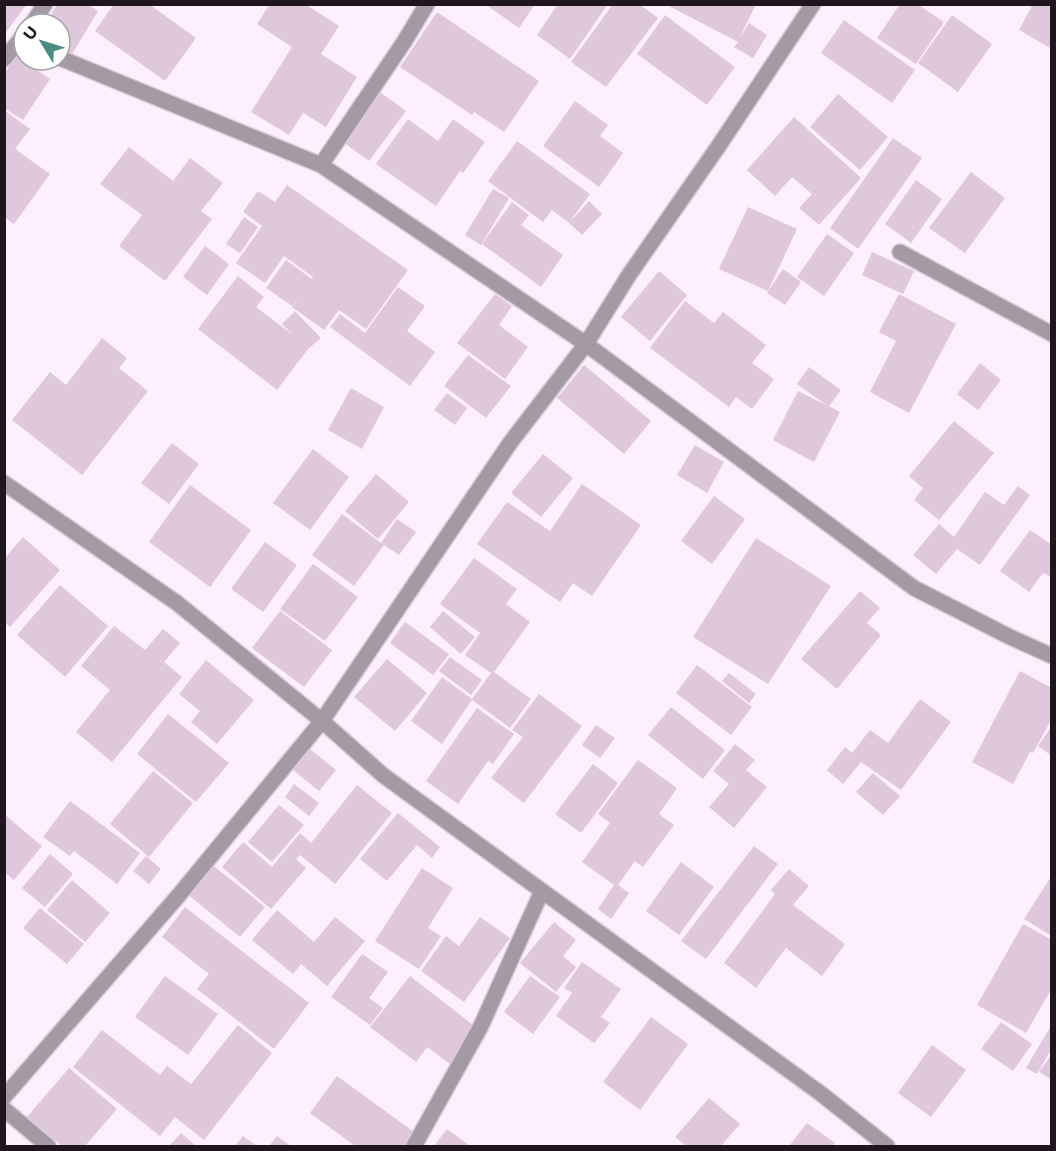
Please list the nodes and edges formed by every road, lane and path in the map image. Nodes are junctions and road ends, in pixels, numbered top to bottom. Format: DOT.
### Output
graph roads {
  1 [pos="426,4"];
  2 [pos="813,4"];
  3 [pos="72,63"];
  4 [pos="321,165"];
  5 [pos="900,252"];
  6 [pos="1052,334"];
  7 [pos="586,344"];
  8 [pos="4,483"];
  9 [pos="1052,656"];
  10 [pos="322,721"];
  11 [pos="542,891"];
  12 [pos="4,1097"];
  13 [pos="4,1109"];
  14 [pos="48,1146"];
  15 [pos="414,1146"];
  16 [pos="887,1146"];
  1 -- 4 [label="street"];
  2 -- 7 [label="street"];
  3 -- 4 [label="street"];
  4 -- 7 [label="street"];
  5 -- 6 [label="street"];
  7 -- 9 [label="street"];
  7 -- 10 [label="street"];
  8 -- 10 [label="street"];
  10 -- 11 [label="street"];
  10 -- 12 [label="street"];
  11 -- 15 [label="street"];
  11 -- 16 [label="street"];
  13 -- 14 [label="street"];
}
